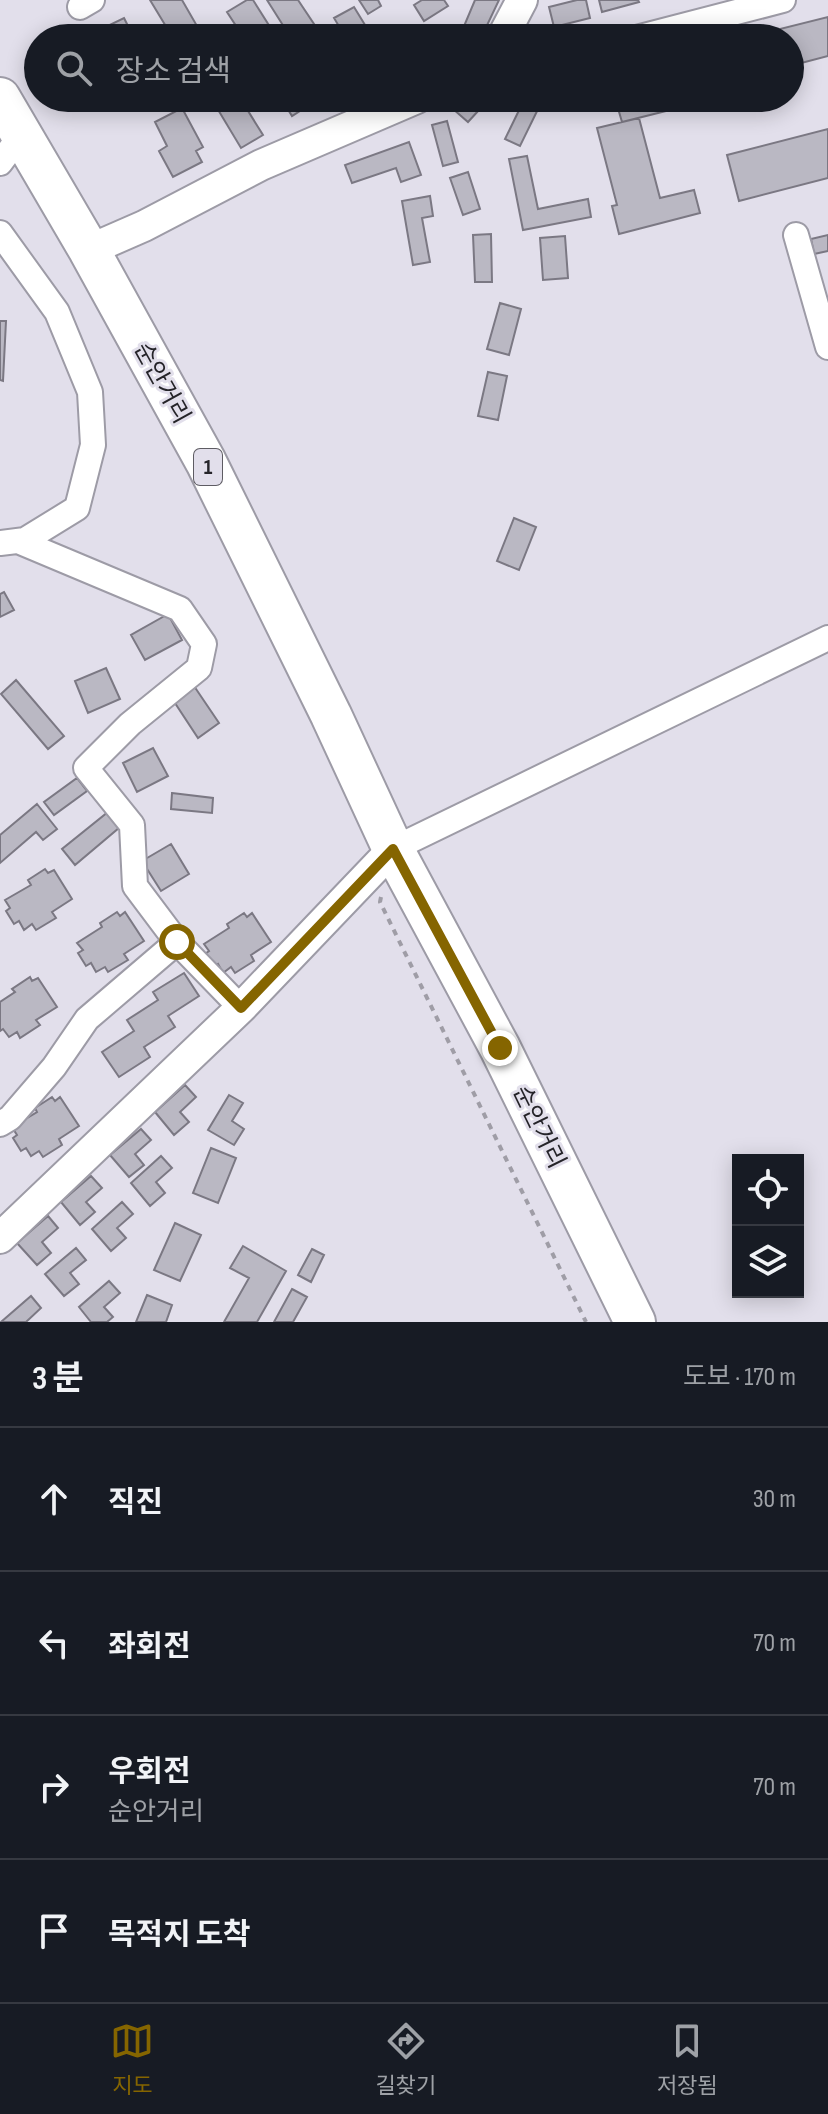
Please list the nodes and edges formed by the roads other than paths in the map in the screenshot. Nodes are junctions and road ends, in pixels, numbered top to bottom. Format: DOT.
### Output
graph roads {
  1 [pos="522,0"];
  2 [pos="783,0"];
  3 [pos="509,24"];
  4 [pos="690,24"];
  5 [pos="0,98"];
  6 [pos="384,112"];
  7 [pos="10,149"];
  8 [pos="0,233"];
  9 [pos="796,235"];
  10 [pos="89,250"];
  11 [pos="828,347"];
  12 [pos="7,538"];
  13 [pos="828,638"];
  14 [pos="393,849"];
  15 [pos="177,942"];
  16 [pos="241,1008"];
  17 [pos="2,1120"];
  18 [pos="0,1238"];
  19 [pos="609,1322"];
  20 [pos="635,1322"];
  1 -- 3 [label="street"];
  2 -- 4 [label="street"];
  5 -- 7 [label="main road, 순안거리 / 1"];
  6 -- 10 [label="street"];
  7 -- 10 [label="main road, 순안거리 / 1"];
  8 -- 12 [label="street"];
  9 -- 11 [label="street"];
  10 -- 14 [label="main road, 순안거리 / 1"];
  12 -- 15 [label="street"];
  13 -- 14 [label="street"];
  14 -- 16 [label="street"];
  14 -- 19 [label="main road, 순안거리 / 1"];
  14 -- 20 [label="main road, 순안거리 / 1"];
  15 -- 16 [label="street"];
  15 -- 17 [label="street"];
  16 -- 18 [label="street"];
}
